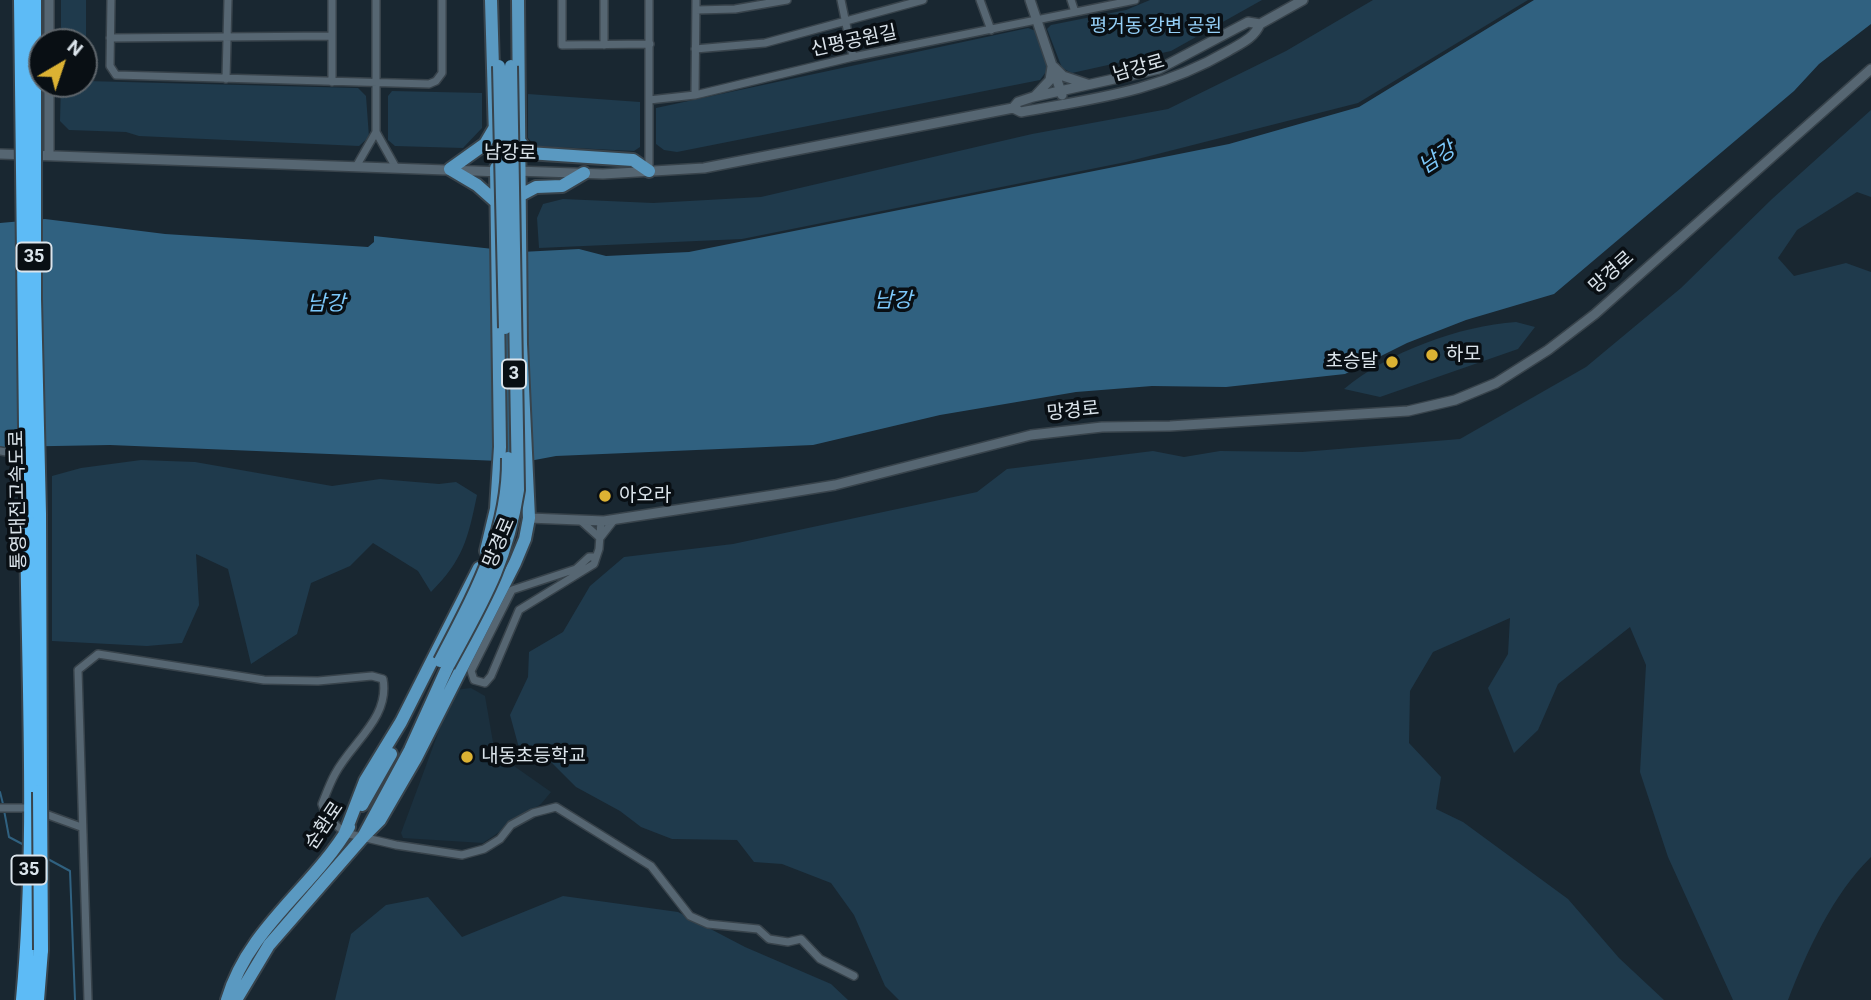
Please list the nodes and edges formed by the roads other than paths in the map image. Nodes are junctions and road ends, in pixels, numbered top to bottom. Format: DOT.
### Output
graph roads {
  1 [pos="21,0"];
  2 [pos="34,0"];
  3 [pos="49,0"];
  4 [pos="111,0"];
  5 [pos="228,0"];
  6 [pos="332,0"];
  7 [pos="376,0"];
  8 [pos="442,0"];
  9 [pos="491,0"];
  10 [pos="499,0"];
  11 [pos="511,0"];
  12 [pos="518,0"];
  13 [pos="562,0"];
  14 [pos="604,0"];
  15 [pos="649,0"];
  16 [pos="696,0"];
  17 [pos="787,0"];
  18 [pos="841,0"];
  19 [pos="923,0"];
  20 [pos="980,0"];
  21 [pos="1030,0"];
  22 [pos="1071,0"];
  23 [pos="1135,0"];
  24 [pos="1303,0"];
  25 [pos="696,10"];
  26 [pos="1075,12"];
  27 [pos="1037,19"];
  28 [pos="845,20"];
  29 [pos="1260,24"];
  30 [pos="49,28"];
  31 [pos="991,30"];
  32 [pos="332,36"];
  33 [pos="110,38"];
  34 [pos="227,38"];
  35 [pos="650,44"];
  36 [pos="604,45"];
  37 [pos="695,49"];
  38 [pos="853,57"];
  39 [pos="1052,65"];
  40 [pos="505,66"];
  41 [pos="1871,69"];
  42 [pos="226,79"];
  43 [pos="332,82"];
  44 [pos="377,83"];
  45 [pos="1087,84"];
  46 [pos="1061,90"];
  47 [pos="695,96"];
  48 [pos="1033,97"];
  49 [pos="49,98"];
  50 [pos="649,100"];
  51 [pos="1064,104"];
  52 [pos="1013,108"];
  53 [pos="495,127"];
  54 [pos="376,132"];
  55 [pos="521,143"];
  56 [pos="0,154"];
  57 [pos="49,155"];
  58 [pos="357,164"];
  59 [pos="395,166"];
  60 [pos="450,169"];
  61 [pos="522,171"];
  62 [pos="649,171"];
  63 [pos="496,172"];
  64 [pos="584,173"];
  65 [pos="521,195"];
  66 [pos="495,201"];
  67 [pos="0,451"];
  68 [pos="12,453"];
  69 [pos="496,509"];
  70 [pos="33,513"];
  71 [pos="529,518"];
  72 [pos="581,520"];
  73 [pos="614,520"];
  74 [pos="601,521"];
  75 [pos="600,538"];
  76 [pos="596,557"];
  77 [pos="444,664"];
  78 [pos="35,791"];
  79 [pos="0,808"];
  80 [pos="29,808"];
  81 [pos="81,827"];
  82 [pos="345,833"];
  83 [pos="363,837"];
  84 [pos="34,950"];
  85 [pos="854,976"];
  86 [pos="23,1000"];
  87 [pos="37,1000"];
  88 [pos="89,1000"];
  89 [pos="227,1000"];
  90 [pos="236,1000"];
  1 -- 70 [label="highway, 통영대전고속도로 / 35, bridge"];
  2 -- 70 [label="highway, 통영대전고속도로 / 35, bridge"];
  3 -- 30 [label="street"];
  4 -- 33 [label="street"];
  5 -- 34 [label="street"];
  6 -- 32 [label="street"];
  7 -- 44 [label="street"];
  8 -- 44 [label="street"];
  9 -- 53 [label="main road"];
  10 -- 40 [label="main road, 3"];
  11 -- 40 [label="main road, 3"];
  12 -- 55 [label="main road"];
  13 -- 36 [label="street"];
  14 -- 36 [label="street"];
  15 -- 35 [label="street"];
  16 -- 25 [label="street"];
  17 -- 25 [label="street"];
  18 -- 28 [label="street"];
  19 -- 28 [label="street"];
  20 -- 31 [label="street"];
  21 -- 27 [label="street"];
  22 -- 26 [label="street"];
  23 -- 26 [label="street, 신평공원길"];
  24 -- 29 [label="street, 남강로"];
  25 -- 37 [label="street"];
  26 -- 27 [label="street, 신평공원길"];
  27 -- 31 [label="street, 신평공원길"];
  27 -- 39 [label="street"];
  28 -- 37 [label="street"];
  28 -- 38 [label="street"];
  29 -- 45 [label="street, 남강로"];
  29 -- 51 [label="street, 남강로"];
  31 -- 38 [label="street, 신평공원길"];
  32 -- 34 [label="street"];
  32 -- 43 [label="street"];
  33 -- 34 [label="street"];
  33 -- 42 [label="street"];
  34 -- 42 [label="street"];
  35 -- 36 [label="street"];
  35 -- 50 [label="street"];
  37 -- 47 [label="street"];
  38 -- 47 [label="street, 신평공원길"];
  39 -- 45 [label="street"];
  39 -- 46 [label="street"];
  39 -- 48 [label="street"];
  40 -- 77 [label="main road, 3, bridge"];
  41 -- 73 [label="street, 망경로"];
  42 -- 43 [label="street"];
  43 -- 44 [label="street"];
  44 -- 54 [label="street"];
  45 -- 46 [label="street, 남강로"];
  46 -- 48 [label="street, 남강로"];
  46 -- 51 [label="street"];
  47 -- 50 [label="street, 신평공원길"];
  48 -- 52 [label="street, 남강로"];
  49 -- 57 [label="street"];
  50 -- 62 [label="street"];
  51 -- 52 [label="street, 남강로"];
  52 -- 62 [label="street, 남강로"];
  53 -- 60 [label="main road"];
  53 -- 63 [label="main road"];
  54 -- 58 [label="street"];
  54 -- 59 [label="street"];
  55 -- 61 [label="main road"];
  55 -- 62 [label="main road"];
  56 -- 57 [label="street, 남강로"];
  57 -- 58 [label="street, 남강로"];
  58 -- 59 [label="street, 남강로"];
  59 -- 60 [label="street, 남강로"];
  60 -- 63 [label="street, 남강로"];
  60 -- 66 [label="main road"];
  61 -- 63 [label="street, 남강로"];
  61 -- 64 [label="street, 남강로"];
  61 -- 65 [label="main road"];
  62 -- 64 [label="street, 남강로"];
  63 -- 66 [label="main road"];
  64 -- 65 [label="main road"];
  65 -- 71 [label="main road"];
  66 -- 69 [label="main road"];
  67 -- 68 [label="street"];
  69 -- 71 [label="main road"];
  69 -- 82 [label="main road"];
  70 -- 78 [label="highway, 통영대전고속도로 / 35"];
  71 -- 72 [label="street, 망경로"];
  71 -- 83 [label="main road, 망경로"];
  72 -- 74 [label="street, 망경로"];
  72 -- 75 [label="street"];
  73 -- 74 [label="street, 망경로"];
  73 -- 75 [label="street"];
  74 -- 75 [label="street"];
  75 -- 76 [label="street"];
  76 -- 76 [label="street"];
  77 -- 82 [label="main road, 순환로 / 3"];
  77 -- 83 [label="main road, 순환로 / 3"];
  78 -- 80 [label="highway, 통영대전고속도로 / 35"];
  78 -- 84 [label="highway, 통영대전고속도로 / 35, bridge"];
  79 -- 80 [label="street"];
  80 -- 81 [label="street"];
  80 -- 84 [label="highway, 통영대전고속도로 / 35"];
  81 -- 82 [label="street"];
  81 -- 88 [label="street"];
  82 -- 83 [label="street"];
  82 -- 89 [label="main road, 순환로 / 3"];
  83 -- 85 [label="street"];
  83 -- 90 [label="main road, 순환로 / 3"];
  84 -- 86 [label="highway, 통영대전고속도로 / 35"];
  84 -- 87 [label="highway, 통영대전고속도로 / 35"];
}
